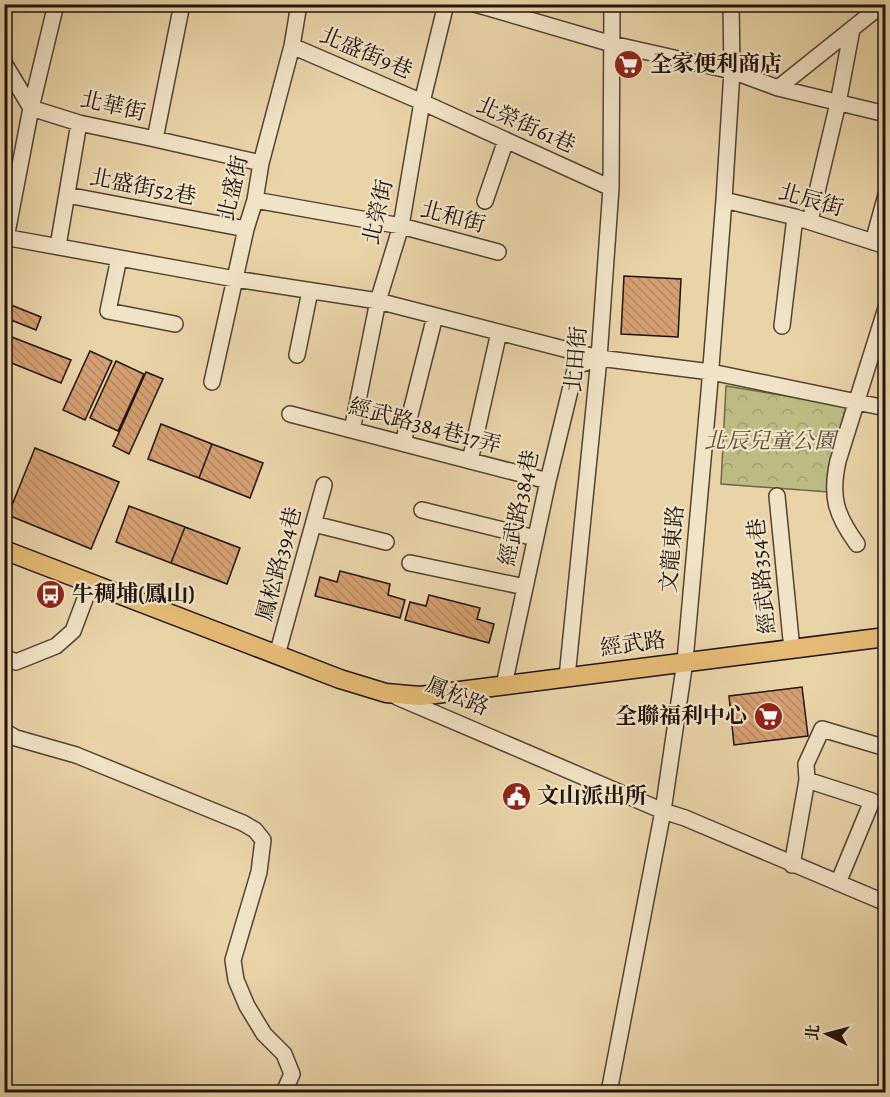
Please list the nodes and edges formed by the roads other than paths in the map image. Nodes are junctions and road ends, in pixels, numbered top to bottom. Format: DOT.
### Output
graph roads {
  1 [pos="56,4"];
  2 [pos="182,4"];
  3 [pos="299,4"];
  4 [pos="446,4"];
  5 [pos="475,4"];
  6 [pos="612,4"];
  7 [pos="731,4"];
  8 [pos="883,4"];
  9 [pos="512,10"];
  10 [pos="852,29"];
  11 [pos="612,44"];
  12 [pos="292,46"];
  13 [pos="4,63"];
  14 [pos="732,71"];
  15 [pos="778,88"];
  16 [pos="422,102"];
  17 [pos="838,103"];
  18 [pos="31,108"];
  19 [pos="885,114"];
  20 [pos="79,123"];
  21 [pos="155,139"];
  22 [pos="506,140"];
  23 [pos="261,163"];
  24 [pos="611,189"];
  25 [pos="67,195"];
  26 [pos="885,195"];
  27 [pos="255,200"];
  28 [pos="724,200"];
  29 [pos="485,201"];
  30 [pos="802,219"];
  31 [pos="401,226"];
  32 [pos="246,229"];
  33 [pos="5,238"];
  34 [pos="879,244"];
  35 [pos="58,246"];
  36 [pos="498,252"];
  37 [pos="119,258"];
  38 [pos="235,279"];
  39 [pos="310,291"];
  40 [pos="378,301"];
  41 [pos="435,316"];
  42 [pos="884,316"];
  43 [pos="175,324"];
  44 [pos="782,326"];
  45 [pos="499,332"];
  46 [pos="297,356"];
  47 [pos="599,358"];
  48 [pos="711,372"];
  49 [pos="212,382"];
  50 [pos="855,403"];
  51 [pos="885,408"];
  52 [pos="290,414"];
  53 [pos="352,430"];
  54 [pos="403,443"];
  55 [pos="470,461"];
  56 [pos="548,481"];
  57 [pos="324,485"];
  58 [pos="777,496"];
  59 [pos="422,510"];
  60 [pos="314,524"];
  61 [pos="536,538"];
  62 [pos="386,542"];
  63 [pos="857,544"];
  64 [pos="4,550"];
  65 [pos="410,562"];
  66 [pos="91,583"];
  67 [pos="525,587"];
  68 [pos="885,637"];
  69 [pos="792,650"];
  70 [pos="277,655"];
  71 [pos="4,657"];
  72 [pos="685,661"];
  73 [pos="567,677"];
  74 [pos="504,685"];
  75 [pos="386,693"];
  76 [pos="4,731"];
  77 [pos="885,748"];
  78 [pos="807,780"];
  79 [pos="663,811"];
  80 [pos="792,865"];
  81 [pos="838,883"];
  82 [pos="885,903"];
  83 [pos="284,1092"];
  84 [pos="609,1092"];
  1 -- 18 [label="street"];
  2 -- 21 [label="street, 北華街"];
  3 -- 12 [label="street, 北盛街"];
  4 -- 16 [label="street, 北榮街"];
  5 -- 9 [label="street"];
  6 -- 11 [label="street, 北田街"];
  7 -- 14 [label="street, 文龍東路"];
  8 -- 10 [label="street"];
  9 -- 11 [label="street"];
  10 -- 15 [label="street"];
  10 -- 17 [label="street"];
  11 -- 14 [label="street"];
  11 -- 24 [label="street, 北田街"];
  12 -- 16 [label="street, 北盛街9巷"];
  12 -- 23 [label="street, 北盛街"];
  13 -- 18 [label="street"];
  14 -- 15 [label="street"];
  14 -- 28 [label="street, 文龍東路"];
  15 -- 17 [label="street"];
  16 -- 22 [label="street, 北榮街61巷"];
  16 -- 31 [label="street, 北榮街"];
  17 -- 19 [label="street"];
  17 -- 30 [label="street"];
  18 -- 20 [label="street, 北華街"];
  18 -- 33 [label="street"];
  20 -- 21 [label="street, 北華街"];
  20 -- 25 [label="street"];
  21 -- 23 [label="street"];
  22 -- 24 [label="street, 北榮街61巷"];
  22 -- 29 [label="street"];
  23 -- 27 [label="street, 北盛街"];
  24 -- 47 [label="street, 北田街"];
  25 -- 32 [label="street, 北盛街52巷"];
  25 -- 35 [label="street"];
  26 -- 34 [label="street"];
  27 -- 31 [label="street, 北和街"];
  27 -- 32 [label="street, 北盛街"];
  28 -- 30 [label="street, 北辰街"];
  28 -- 48 [label="street, 文龍東路"];
  30 -- 34 [label="street, 北辰街"];
  30 -- 44 [label="street"];
  31 -- 36 [label="street, 北和街"];
  31 -- 40 [label="street, 北榮街"];
  32 -- 38 [label="street, 北盛街"];
  33 -- 35 [label="street"];
  35 -- 37 [label="street"];
  37 -- 38 [label="street"];
  37 -- 43 [label="street"];
  38 -- 39 [label="street"];
  38 -- 49 [label="street, 北盛街"];
  39 -- 40 [label="street"];
  39 -- 46 [label="street"];
  40 -- 41 [label="street"];
  40 -- 53 [label="street, 北榮街"];
  41 -- 45 [label="street"];
  41 -- 54 [label="street"];
  42 -- 50 [label="street"];
  45 -- 47 [label="street"];
  45 -- 55 [label="street"];
  47 -- 48 [label="street"];
  47 -- 56 [label="street, 經武路384巷"];
  47 -- 73 [label="street, 北田街"];
  48 -- 50 [label="street"];
  48 -- 72 [label="street, 文龍東路"];
  50 -- 51 [label="street"];
  50 -- 63 [label="street"];
  52 -- 53 [label="street, 經武路384巷17弄"];
  53 -- 54 [label="street, 經武路384巷17弄"];
  54 -- 55 [label="street, 經武路384巷17弄"];
  55 -- 56 [label="street, 經武路384巷17弄"];
  56 -- 61 [label="street, 經武路384巷"];
  57 -- 60 [label="street, 鳳松路394巷"];
  58 -- 69 [label="street, 經武路354巷"];
  59 -- 61 [label="street"];
  60 -- 62 [label="street"];
  60 -- 70 [label="street, 鳳松路394巷"];
  61 -- 67 [label="street, 經武路384巷"];
  64 -- 66 [label="main road, 鳳松路"];
  65 -- 67 [label="street"];
  66 -- 70 [label="main road, 鳳松路"];
  66 -- 71 [label="street"];
  67 -- 74 [label="street, 經武路384巷"];
  68 -- 69 [label="main road, 經武路"];
  69 -- 72 [label="main road, 經武路"];
  70 -- 75 [label="main road, 鳳松路"];
  72 -- 73 [label="main road, 經武路"];
  72 -- 79 [label="street, 文龍東路"];
  73 -- 74 [label="main road, 經武路"];
  74 -- 75 [label="main road, 經武路"];
  75 -- 79 [label="street, 鳳松路"];
  76 -- 83 [label="street"];
  77 -- 78 [label="street"];
  78 -- 80 [label="street"];
  78 -- 81 [label="street"];
  79 -- 80 [label="street, 鳳松路"];
  79 -- 84 [label="street, 文龍東路"];
  80 -- 81 [label="street, 鳳松路"];
  81 -- 82 [label="street, 鳳松路"];
}
